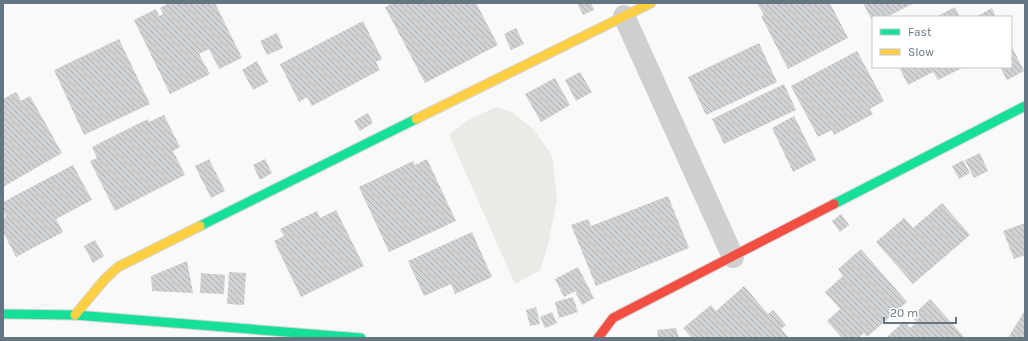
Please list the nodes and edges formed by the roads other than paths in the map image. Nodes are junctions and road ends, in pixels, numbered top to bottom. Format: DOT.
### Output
graph roads {
  1 [pos="651,3"];
  2 [pos="624,16"];
  3 [pos="1025,106"];
  4 [pos="733,257"];
  5 [pos="3,314"];
  6 [pos="75,315"];
  7 [pos="361,338"];
  8 [pos="598,338"];
  1 -- 2 [label="street"];
  2 -- 4 [label="street"];
  2 -- 6 [label="street"];
  3 -- 4 [label="street"];
  4 -- 8 [label="street"];
  5 -- 6 [label="street"];
  6 -- 7 [label="street"];
}
